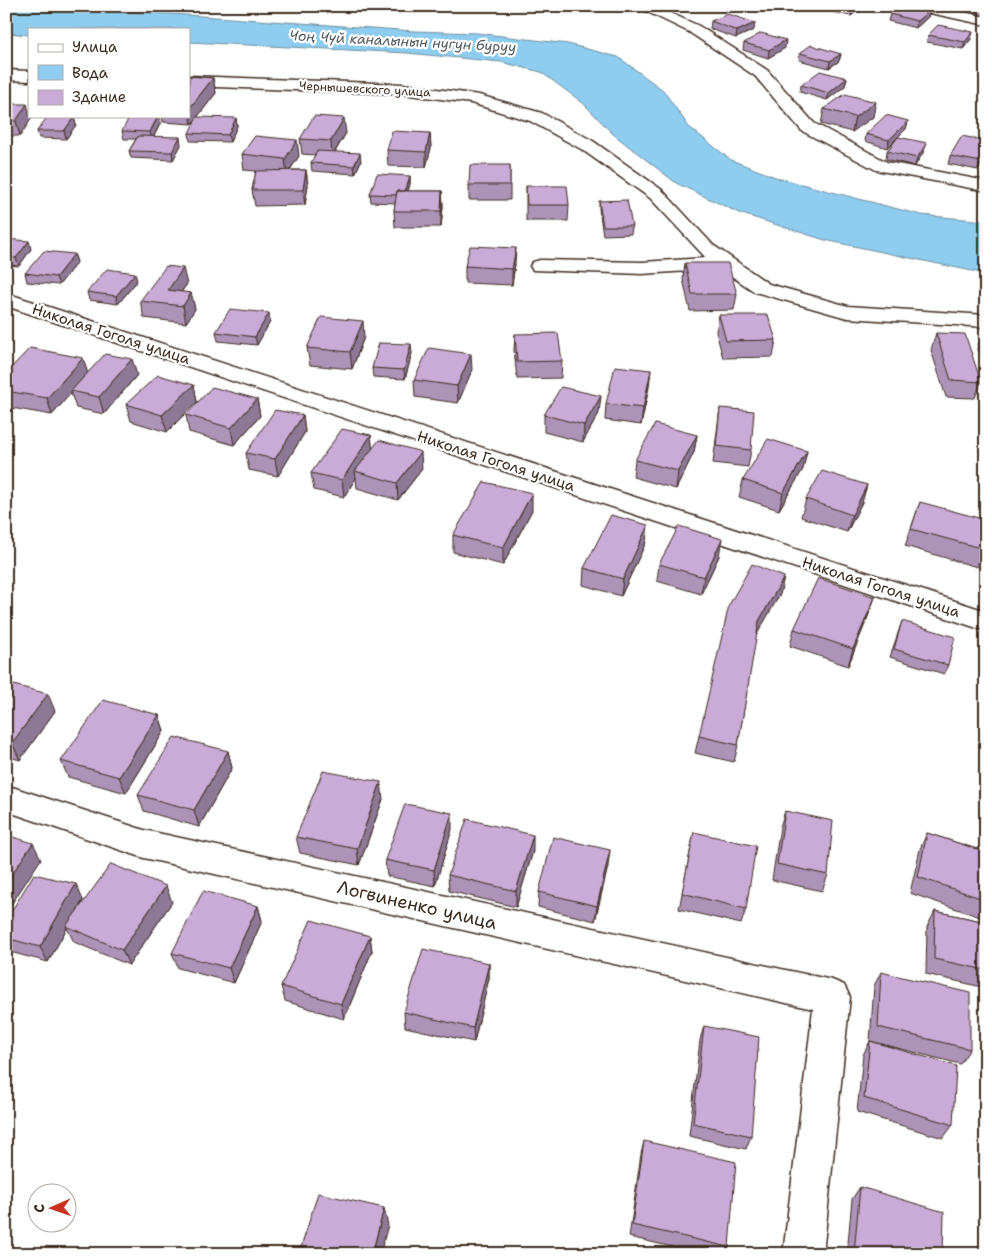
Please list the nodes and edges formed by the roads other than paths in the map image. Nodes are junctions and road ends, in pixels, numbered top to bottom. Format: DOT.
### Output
graph roads {
  1 [pos="642,6"];
  2 [pos="916,6"];
  3 [pos="986,21"];
  4 [pos="6,75"];
  5 [pos="28,76"];
  6 [pos="190,81"];
  7 [pos="986,186"];
  8 [pos="725,263"];
  9 [pos="540,266"];
  10 [pos="6,299"];
  11 [pos="986,321"];
  12 [pos="986,621"];
  13 [pos="6,798"];
  14 [pos="803,1254"];
  1 -- 7 [label="street"];
  2 -- 3 [label="street"];
  4 -- 5 [label="street"];
  6 -- 8 [label="street, Чернышевского улица"];
  8 -- 9 [label="street"];
  8 -- 11 [label="street, Чернышевского улица"];
  10 -- 12 [label="street, Николая Гоголя улица"];
  13 -- 14 [label="street, Логвиненко улица"];
}
